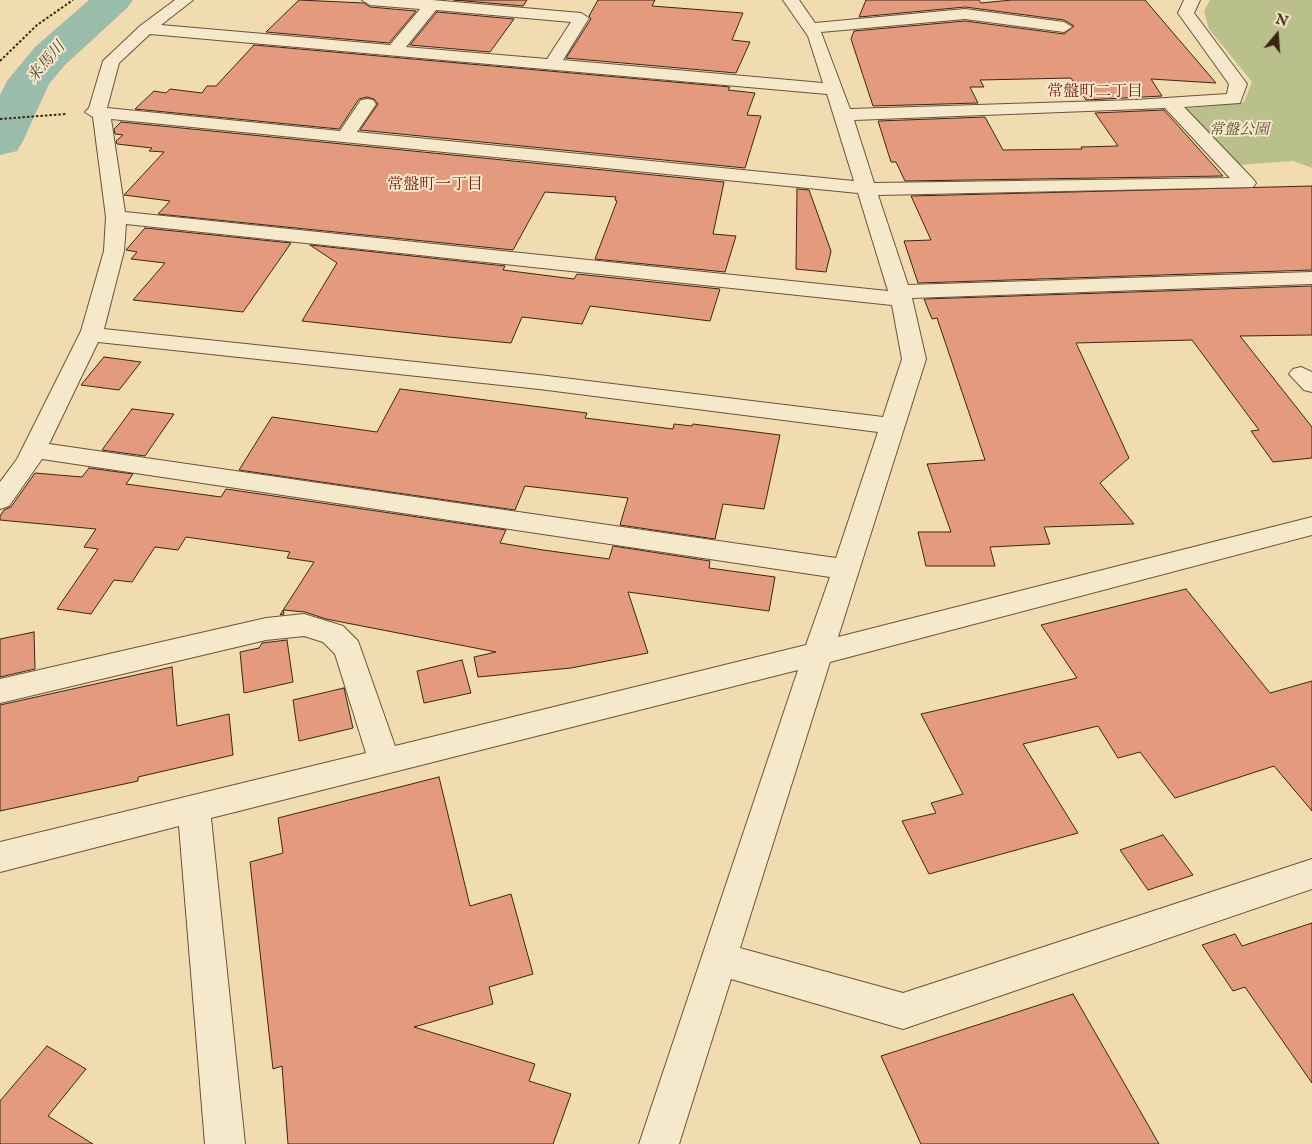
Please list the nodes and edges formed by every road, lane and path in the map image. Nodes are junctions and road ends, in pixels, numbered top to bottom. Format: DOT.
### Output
graph roads {
  1 [pos="73,0"];
  2 [pos="185,0"];
  3 [pos="370,0"];
  4 [pos="791,0"];
  5 [pos="1192,0"];
  6 [pos="432,5"];
  7 [pos="1064,27"];
  8 [pos="810,28"];
  9 [pos="146,29"];
  10 [pos="395,50"];
  11 [pos="0,61"];
  12 [pos="552,64"];
  13 [pos="834,89"];
  14 [pos="1169,102"];
  15 [pos="367,104"];
  16 [pos="97,113"];
  17 [pos="74,114"];
  18 [pos="843,115"];
  19 [pos="0,118"];
  20 [pos="345,137"];
  21 [pos="865,188"];
  22 [pos="116,217"];
  23 [pos="1312,278"];
  24 [pos="900,296"];
  25 [pos="91,334"];
  26 [pos="890,426"];
  27 [pos="34,450"];
  28 [pos="0,500"];
  29 [pos="1312,526"];
  30 [pos="844,569"];
  31 [pos="817,654"];
  32 [pos="0,691"];
  33 [pos="385,763"];
  34 [pos="194,810"];
  35 [pos="0,857"];
  36 [pos="1312,874"];
  37 [pos="719,959"];
  38 [pos="225,1144"];
  39 [pos="659,1144"];
  1 -- 11 [label="path"];
  2 -- 9 [label="street"];
  3 -- 6 [label="street"];
  4 -- 8 [label="street"];
  5 -- 14 [label="street"];
  6 -- 10 [label="street"];
  6 -- 12 [label="street"];
  7 -- 8 [label="street"];
  8 -- 13 [label="street"];
  9 -- 10 [label="street"];
  9 -- 16 [label="street"];
  10 -- 12 [label="street"];
  12 -- 13 [label="street"];
  13 -- 18 [label="street"];
  14 -- 18 [label="street"];
  14 -- 21 [label="street"];
  15 -- 20 [label="street"];
  16 -- 20 [label="street"];
  16 -- 22 [label="street"];
  17 -- 19 [label="path"];
  18 -- 21 [label="street"];
  20 -- 21 [label="street"];
  21 -- 24 [label="street"];
  22 -- 24 [label="street"];
  22 -- 25 [label="street"];
  23 -- 24 [label="street"];
  24 -- 26 [label="street"];
  25 -- 26 [label="street"];
  25 -- 27 [label="street"];
  26 -- 30 [label="street"];
  27 -- 28 [label="street"];
  27 -- 30 [label="street"];
  29 -- 31 [label="street"];
  30 -- 31 [label="street"];
  31 -- 33 [label="street"];
  31 -- 37 [label="street"];
  32 -- 33 [label="street"];
  33 -- 34 [label="street"];
  34 -- 35 [label="street"];
  34 -- 38 [label="street"];
  36 -- 37 [label="street"];
  37 -- 39 [label="street"];
}
